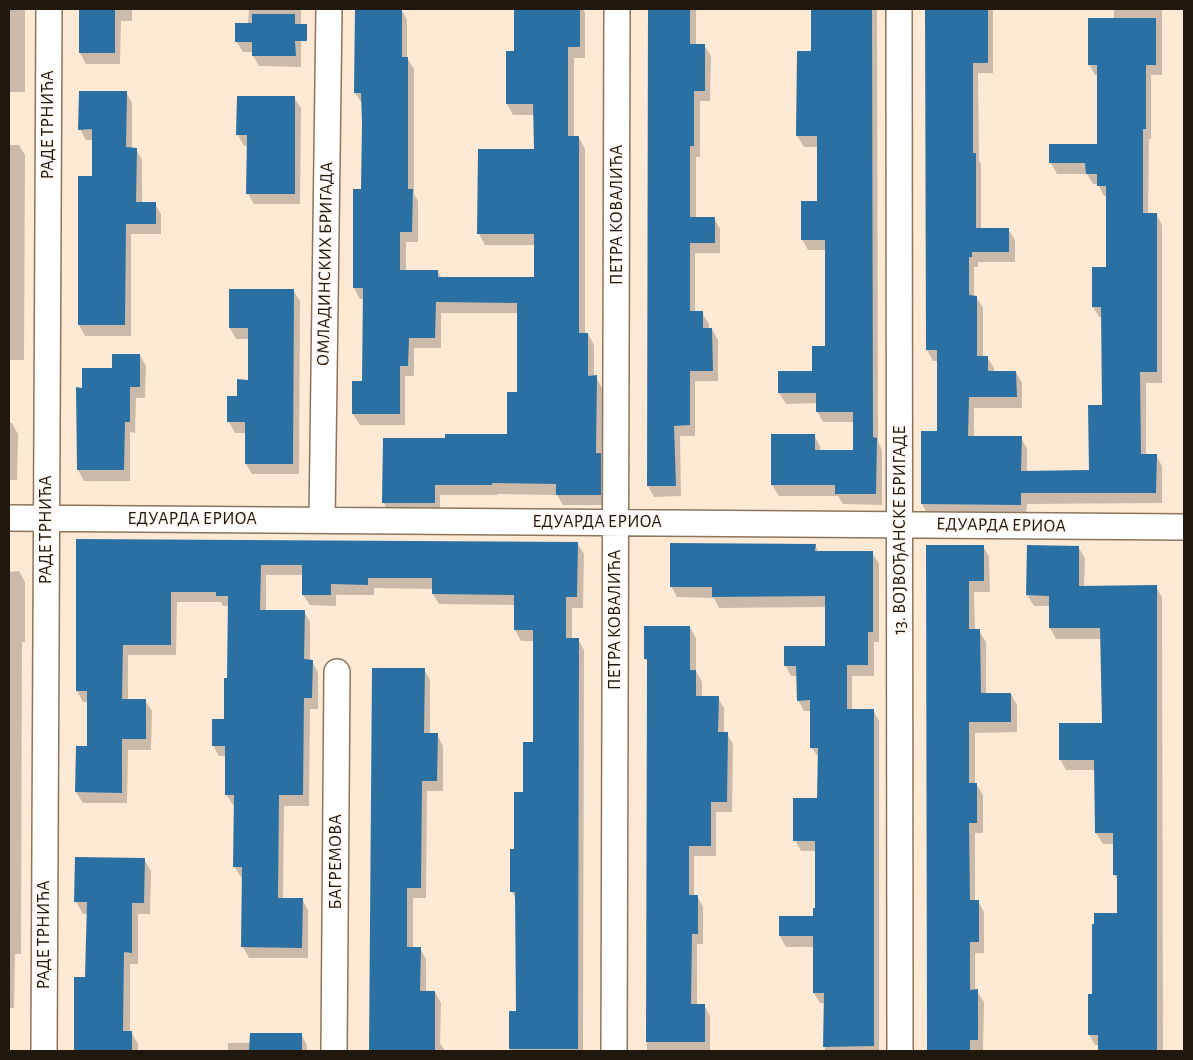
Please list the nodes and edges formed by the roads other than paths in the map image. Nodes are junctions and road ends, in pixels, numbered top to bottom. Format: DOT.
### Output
graph roads {
  1 [pos="49,9"];
  2 [pos="328,9"];
  3 [pos="617,9"];
  4 [pos="899,9"];
  5 [pos="9,518"];
  6 [pos="46,518"];
  7 [pos="322,520"];
  8 [pos="615,522"];
  9 [pos="900,524"];
  10 [pos="1184,527"];
  11 [pos="337,672"];
  12 [pos="44,1051"];
  13 [pos="334,1051"];
  14 [pos="614,1051"];
  15 [pos="900,1051"];
  1 -- 6 [label="street, РАДЕ ТРНИЋА"];
  2 -- 7 [label="street, ОМЛАДИНСКИХ БРИГАДА"];
  3 -- 8 [label="street, ПЕТРА КОВАЛИЋА"];
  4 -- 9 [label="street, 13. ВОЈВОЂАНСКЕ БРИГАДЕ"];
  5 -- 6 [label="street, ЕДУАРДА ЕРИОА"];
  6 -- 7 [label="street, ЕДУАРДА ЕРИОА"];
  6 -- 12 [label="street, РАДЕ ТРНИЋА"];
  7 -- 8 [label="street, ЕДУАРДА ЕРИОА"];
  8 -- 9 [label="street, ЕДУАРДА ЕРИОА"];
  8 -- 14 [label="street, ПЕТРА КОВАЛИЋА"];
  9 -- 10 [label="street, ЕДУАРДА ЕРИОА"];
  9 -- 15 [label="street, 13. ВОЈВОЂАНСКЕ БРИГАДЕ"];
  11 -- 13 [label="street, БАГРЕМОВА"];
}
